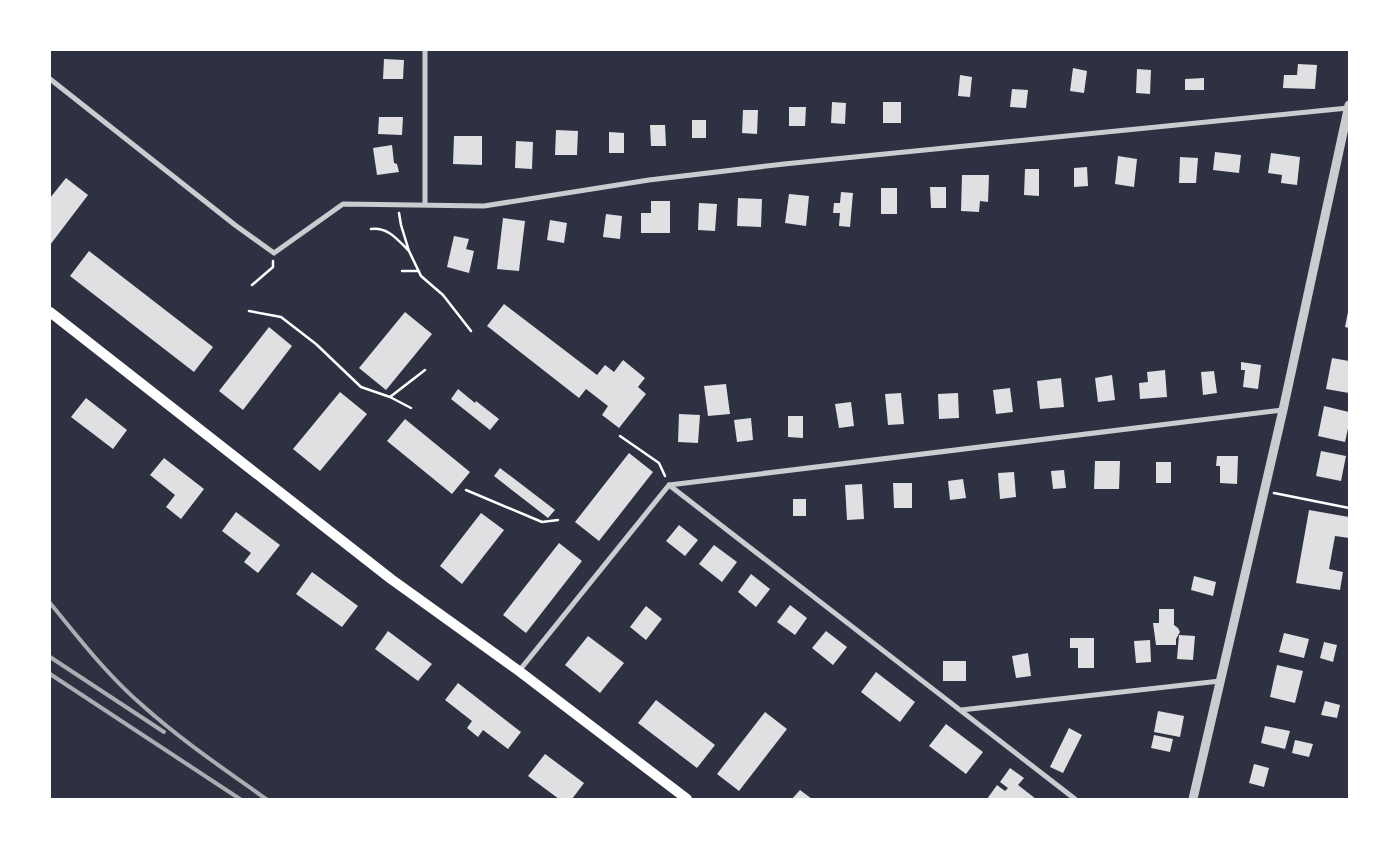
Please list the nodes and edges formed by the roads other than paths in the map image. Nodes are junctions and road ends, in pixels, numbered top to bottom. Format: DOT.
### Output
graph roads {
  1 [pos="425,50"];
  2 [pos="50,79"];
  3 [pos="1349,107"];
  4 [pos="424,205"];
  5 [pos="50,312"];
  6 [pos="1283,410"];
  7 [pos="669,485"];
  8 [pos="519,671"];
  9 [pos="1220,682"];
  10 [pos="960,710"];
  11 [pos="686,799"];
  12 [pos="1075,799"];
  13 [pos="1193,799"];
  1 -- 4 [label="street"];
  2 -- 4 [label="street"];
  3 -- 4 [label="street"];
  3 -- 6 [label="street"];
  5 -- 8 [label="main road"];
  6 -- 7 [label="street"];
  6 -- 9 [label="street"];
  7 -- 8 [label="street"];
  7 -- 10 [label="street"];
  8 -- 11 [label="main road"];
  9 -- 10 [label="street"];
  9 -- 13 [label="street"];
  10 -- 12 [label="street"];
}
